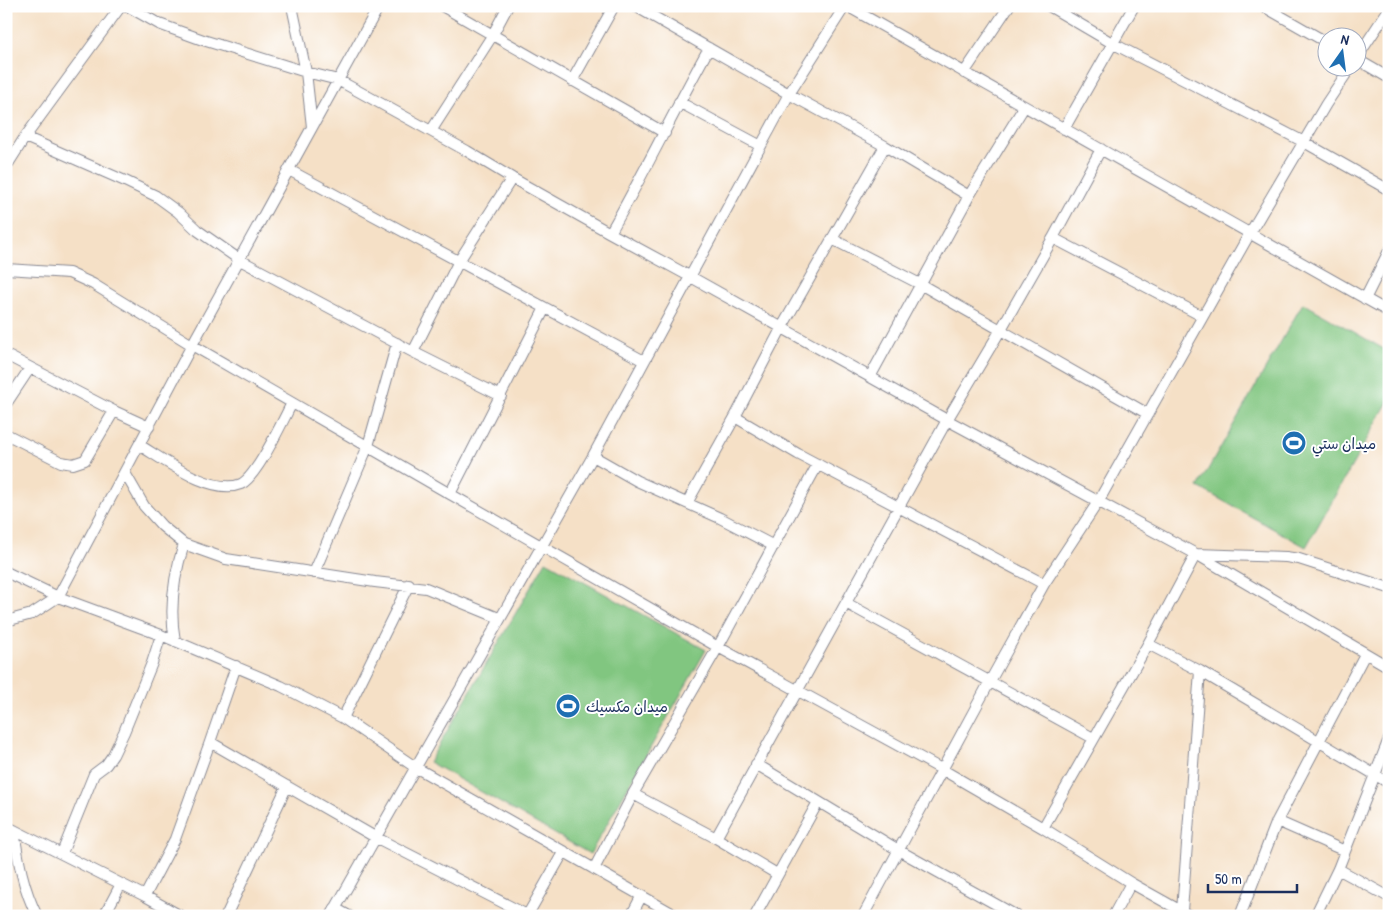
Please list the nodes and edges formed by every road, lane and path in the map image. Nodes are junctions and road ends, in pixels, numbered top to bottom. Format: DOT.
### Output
graph roads {
  1 [pos="121,6"];
  2 [pos="128,6"];
  3 [pos="292,6"];
  4 [pos="379,6"];
  5 [pos="442,6"];
  6 [pos="508,6"];
  7 [pos="614,6"];
  8 [pos="635,6"];
  9 [pos="846,6"];
  10 [pos="1009,6"];
  11 [pos="1049,6"];
  12 [pos="1134,6"];
  13 [pos="1263,6"];
  14 [pos="1389,9"];
  15 [pos="492,36"];
  16 [pos="1318,37"];
  17 [pos="1368,41"];
  18 [pos="1112,43"];
  19 [pos="709,48"];
  20 [pos="1368,66"];
  21 [pos="306,72"];
  22 [pos="964,73"];
  23 [pos="1344,78"];
  24 [pos="1389,78"];
  25 [pos="338,80"];
  26 [pos="572,81"];
  27 [pos="789,94"];
  28 [pos="679,102"];
  29 [pos="1024,107"];
  30 [pos="312,127"];
  31 [pos="1064,129"];
  32 [pos="431,131"];
  33 [pos="664,133"];
  34 [pos="25,136"];
  35 [pos="1304,142"];
  36 [pos="761,146"];
  37 [pos="885,146"];
  38 [pos="1100,148"];
  39 [pos="6,168"];
  40 [pos="289,170"];
  41 [pos="512,178"];
  42 [pos="1389,190"];
  43 [pos="969,196"];
  44 [pos="610,233"];
  45 [pos="1250,234"];
  46 [pos="1053,238"];
  47 [pos="832,240"];
  48 [pos="1389,250"];
  49 [pos="240,260"];
  50 [pos="459,261"];
  51 [pos="6,270"];
  52 [pos="691,277"];
  53 [pos="920,284"];
  54 [pos="1365,299"];
  55 [pos="545,308"];
  56 [pos="1389,312"];
  57 [pos="1202,316"];
  58 [pos="782,327"];
  59 [pos="1000,331"];
  60 [pos="397,343"];
  61 [pos="192,345"];
  62 [pos="413,352"];
  63 [pos="6,355"];
  64 [pos="644,361"];
  65 [pos="30,368"];
  66 [pos="870,377"];
  67 [pos="501,396"];
  68 [pos="292,403"];
  69 [pos="6,404"];
  70 [pos="114,411"];
  71 [pos="1148,414"];
  72 [pos="735,417"];
  73 [pos="947,420"];
  74 [pos="149,427"];
  75 [pos="6,434"];
  76 [pos="139,445"];
  77 [pos="368,446"];
  78 [pos="592,456"];
  79 [pos="818,464"];
  80 [pos="124,472"];
  81 [pos="450,494"];
  82 [pos="1098,502"];
  83 [pos="686,503"];
  84 [pos="900,507"];
  85 [pos="184,544"];
  86 [pos="540,546"];
  87 [pos="774,546"];
  88 [pos="1196,554"];
  89 [pos="6,572"];
  90 [pos="314,573"];
  91 [pos="409,584"];
  92 [pos="1044,584"];
  93 [pos="1389,588"];
  94 [pos="58,597"];
  95 [pos="846,603"];
  96 [pos="499,618"];
  97 [pos="6,621"];
  98 [pos="161,635"];
  99 [pos="175,641"];
  100 [pos="1148,644"];
  101 [pos="718,647"];
  102 [pos="1365,654"];
  103 [pos="236,666"];
  104 [pos="1389,667"];
  105 [pos="1200,671"];
  106 [pos="989,683"];
  107 [pos="797,690"];
  108 [pos="343,718"];
  109 [pos="1093,738"];
  110 [pos="1389,739"];
  111 [pos="1319,741"];
  112 [pos="210,742"];
  113 [pos="756,764"];
  114 [pos="415,767"];
  115 [pos="943,770"];
  116 [pos="1374,775"];
  117 [pos="1389,783"];
  118 [pos="287,786"];
  119 [pos="633,794"];
  120 [pos="818,802"];
  121 [pos="1277,822"];
  122 [pos="10,828"];
  123 [pos="1043,828"];
  124 [pos="375,837"];
  125 [pos="716,838"];
  126 [pos="564,851"];
  127 [pos="900,851"];
  128 [pos="1345,851"];
  129 [pos="62,853"];
  130 [pos="594,869"];
  131 [pos="1338,869"];
  132 [pos="777,874"];
  133 [pos="1131,883"];
  134 [pos="121,884"];
  135 [pos="145,896"];
  136 [pos="641,897"];
  137 [pos="1389,897"];
  138 [pos="333,912"];
  139 [pos="1001,912"];
  140 [pos="1184,914"];
  141 [pos="37,916"];
  142 [pos="104,916"];
  143 [pos="181,916"];
  144 [pos="226,916"];
  145 [pos="350,916"];
  146 [pos="527,916"];
  147 [pos="631,916"];
  148 [pos="677,916"];
  149 [pos="754,916"];
  150 [pos="863,916"];
  151 [pos="1017,916"];
  152 [pos="1113,916"];
  153 [pos="1240,916"];
  154 [pos="1315,916"];
  1 -- 34 [label="street"];
  2 -- 21 [label="street"];
  3 -- 21 [label="street"];
  4 -- 25 [label="street"];
  5 -- 15 [label="street"];
  6 -- 15 [label="street"];
  7 -- 26 [label="street"];
  8 -- 19 [label="street"];
  9 -- 22 [label="street"];
  9 -- 27 [label="street"];
  10 -- 22 [label="street"];
  11 -- 18 [label="street"];
  12 -- 18 [label="street"];
  13 -- 16 [label="street"];
  14 -- 17 [label="street"];
  15 -- 26 [label="street"];
  15 -- 32 [label="street"];
  18 -- 31 [label="street"];
  18 -- 35 [label="street"];
  19 -- 27 [label="street"];
  19 -- 28 [label="street"];
  20 -- 24 [label="street"];
  21 -- 25 [label="street"];
  21 -- 30 [label="street"];
  22 -- 29 [label="street"];
  23 -- 35 [label="street"];
  25 -- 30 [label="street"];
  25 -- 32 [label="street"];
  26 -- 33 [label="street"];
  27 -- 36 [label="street"];
  27 -- 37 [label="street"];
  28 -- 33 [label="street"];
  28 -- 36 [label="street"];
  29 -- 31 [label="street"];
  29 -- 43 [label="street"];
  30 -- 40 [label="street"];
  31 -- 38 [label="street"];
  32 -- 41 [label="street"];
  33 -- 44 [label="street"];
  34 -- 39 [label="street"];
  34 -- 49 [label="street"];
  35 -- 42 [label="street"];
  35 -- 45 [label="street"];
  36 -- 52 [label="street"];
  37 -- 43 [label="street"];
  37 -- 47 [label="street"];
  38 -- 45 [label="street"];
  38 -- 46 [label="street"];
  40 -- 49 [label="street"];
  40 -- 50 [label="street"];
  41 -- 44 [label="street"];
  41 -- 50 [label="street"];
  43 -- 53 [label="street"];
  44 -- 52 [label="street"];
  45 -- 54 [label="street"];
  45 -- 57 [label="street"];
  46 -- 57 [label="street"];
  46 -- 59 [label="street"];
  47 -- 53 [label="street"];
  47 -- 58 [label="street"];
  48 -- 54 [label="street"];
  49 -- 60 [label="street"];
  49 -- 61 [label="street"];
  50 -- 55 [label="street"];
  50 -- 62 [label="street"];
  51 -- 61 [label="street"];
  52 -- 58 [label="street"];
  52 -- 64 [label="street"];
  53 -- 59 [label="street"];
  53 -- 66 [label="street"];
  54 -- 56 [label="street"];
  55 -- 64 [label="street"];
  55 -- 67 [label="street"];
  57 -- 71 [label="street"];
  58 -- 66 [label="street"];
  58 -- 72 [label="street"];
  59 -- 71 [label="street"];
  59 -- 73 [label="street"];
  60 -- 62 [label="street"];
  60 -- 77 [label="street"];
  61 -- 68 [label="street"];
  61 -- 74 [label="street"];
  62 -- 67 [label="street"];
  63 -- 65 [label="street"];
  64 -- 78 [label="street"];
  65 -- 69 [label="street"];
  65 -- 70 [label="street"];
  66 -- 73 [label="street"];
  67 -- 81 [label="street"];
  68 -- 76 [label="street"];
  68 -- 77 [label="street"];
  70 -- 74 [label="street"];
  70 -- 75 [label="street"];
  71 -- 82 [label="street"];
  72 -- 79 [label="street"];
  72 -- 83 [label="street"];
  73 -- 82 [label="street"];
  73 -- 84 [label="street"];
  74 -- 76 [label="street"];
  76 -- 80 [label="street"];
  77 -- 81 [label="street"];
  77 -- 90 [label="street"];
  78 -- 83 [label="street"];
  78 -- 86 [label="street"];
  79 -- 84 [label="street"];
  79 -- 87 [label="street"];
  80 -- 85 [label="street"];
  80 -- 94 [label="street"];
  81 -- 86 [label="street"];
  82 -- 88 [label="street"];
  82 -- 92 [label="street"];
  83 -- 87 [label="street"];
  84 -- 92 [label="street"];
  84 -- 95 [label="street"];
  85 -- 90 [label="street"];
  85 -- 99 [label="street"];
  86 -- 96 [label="street"];
  86 -- 101 [label="street"];
  87 -- 101 [label="street"];
  88 -- 93 [label="street"];
  88 -- 100 [label="street"];
  88 -- 102 [label="street"];
  89 -- 94 [label="street"];
  90 -- 91 [label="street"];
  91 -- 96 [label="street"];
  91 -- 108 [label="street"];
  92 -- 106 [label="street"];
  94 -- 97 [label="street"];
  94 -- 98 [label="street"];
  95 -- 106 [label="street"];
  95 -- 107 [label="street"];
  96 -- 114 [label="street"];
  98 -- 99 [label="street"];
  98 -- 129 [label="street"];
  99 -- 103 [label="street"];
  100 -- 105 [label="street"];
  100 -- 109 [label="street"];
  101 -- 107 [label="street"];
  101 -- 119 [label="street"];
  102 -- 104 [label="street"];
  102 -- 111 [label="street"];
  103 -- 108 [label="street"];
  103 -- 112 [label="street"];
  105 -- 111 [label="street"];
  105 -- 140 [label="street"];
  106 -- 109 [label="street"];
  106 -- 115 [label="street"];
  107 -- 113 [label="street"];
  107 -- 115 [label="street"];
  108 -- 114 [label="street"];
  109 -- 123 [label="street"];
  110 -- 116 [label="street"];
  111 -- 116 [label="street"];
  111 -- 121 [label="street"];
  112 -- 118 [label="street"];
  112 -- 135 [label="street"];
  113 -- 120 [label="street"];
  113 -- 125 [label="street"];
  114 -- 124 [label="street"];
  114 -- 126 [label="street"];
  115 -- 123 [label="street"];
  115 -- 127 [label="street"];
  116 -- 117 [label="street"];
  116 -- 128 [label="street"];
  118 -- 124 [label="street"];
  118 -- 144 [label="street"];
  119 -- 125 [label="street"];
  119 -- 130 [label="street"];
  120 -- 127 [label="street"];
  120 -- 132 [label="street"];
  121 -- 128 [label="street"];
  121 -- 153 [label="street"];
  122 -- 129 [label="street"];
  122 -- 141 [label="street"];
  123 -- 133 [label="street"];
  124 -- 138 [label="street"];
  124 -- 146 [label="street"];
  125 -- 132 [label="street"];
  126 -- 130 [label="street"];
  126 -- 146 [label="street"];
  127 -- 139 [label="street"];
  127 -- 150 [label="street"];
  128 -- 131 [label="street"];
  129 -- 134 [label="street"];
  130 -- 136 [label="street"];
  131 -- 137 [label="street"];
  131 -- 154 [label="street"];
  132 -- 149 [label="street"];
  133 -- 140 [label="street"];
  133 -- 152 [label="street"];
  134 -- 135 [label="street"];
  134 -- 142 [label="street"];
  135 -- 143 [label="street"];
  136 -- 147 [label="street"];
  136 -- 148 [label="street"];
  138 -- 145 [label="street"];
  139 -- 151 [label="street"];
}
